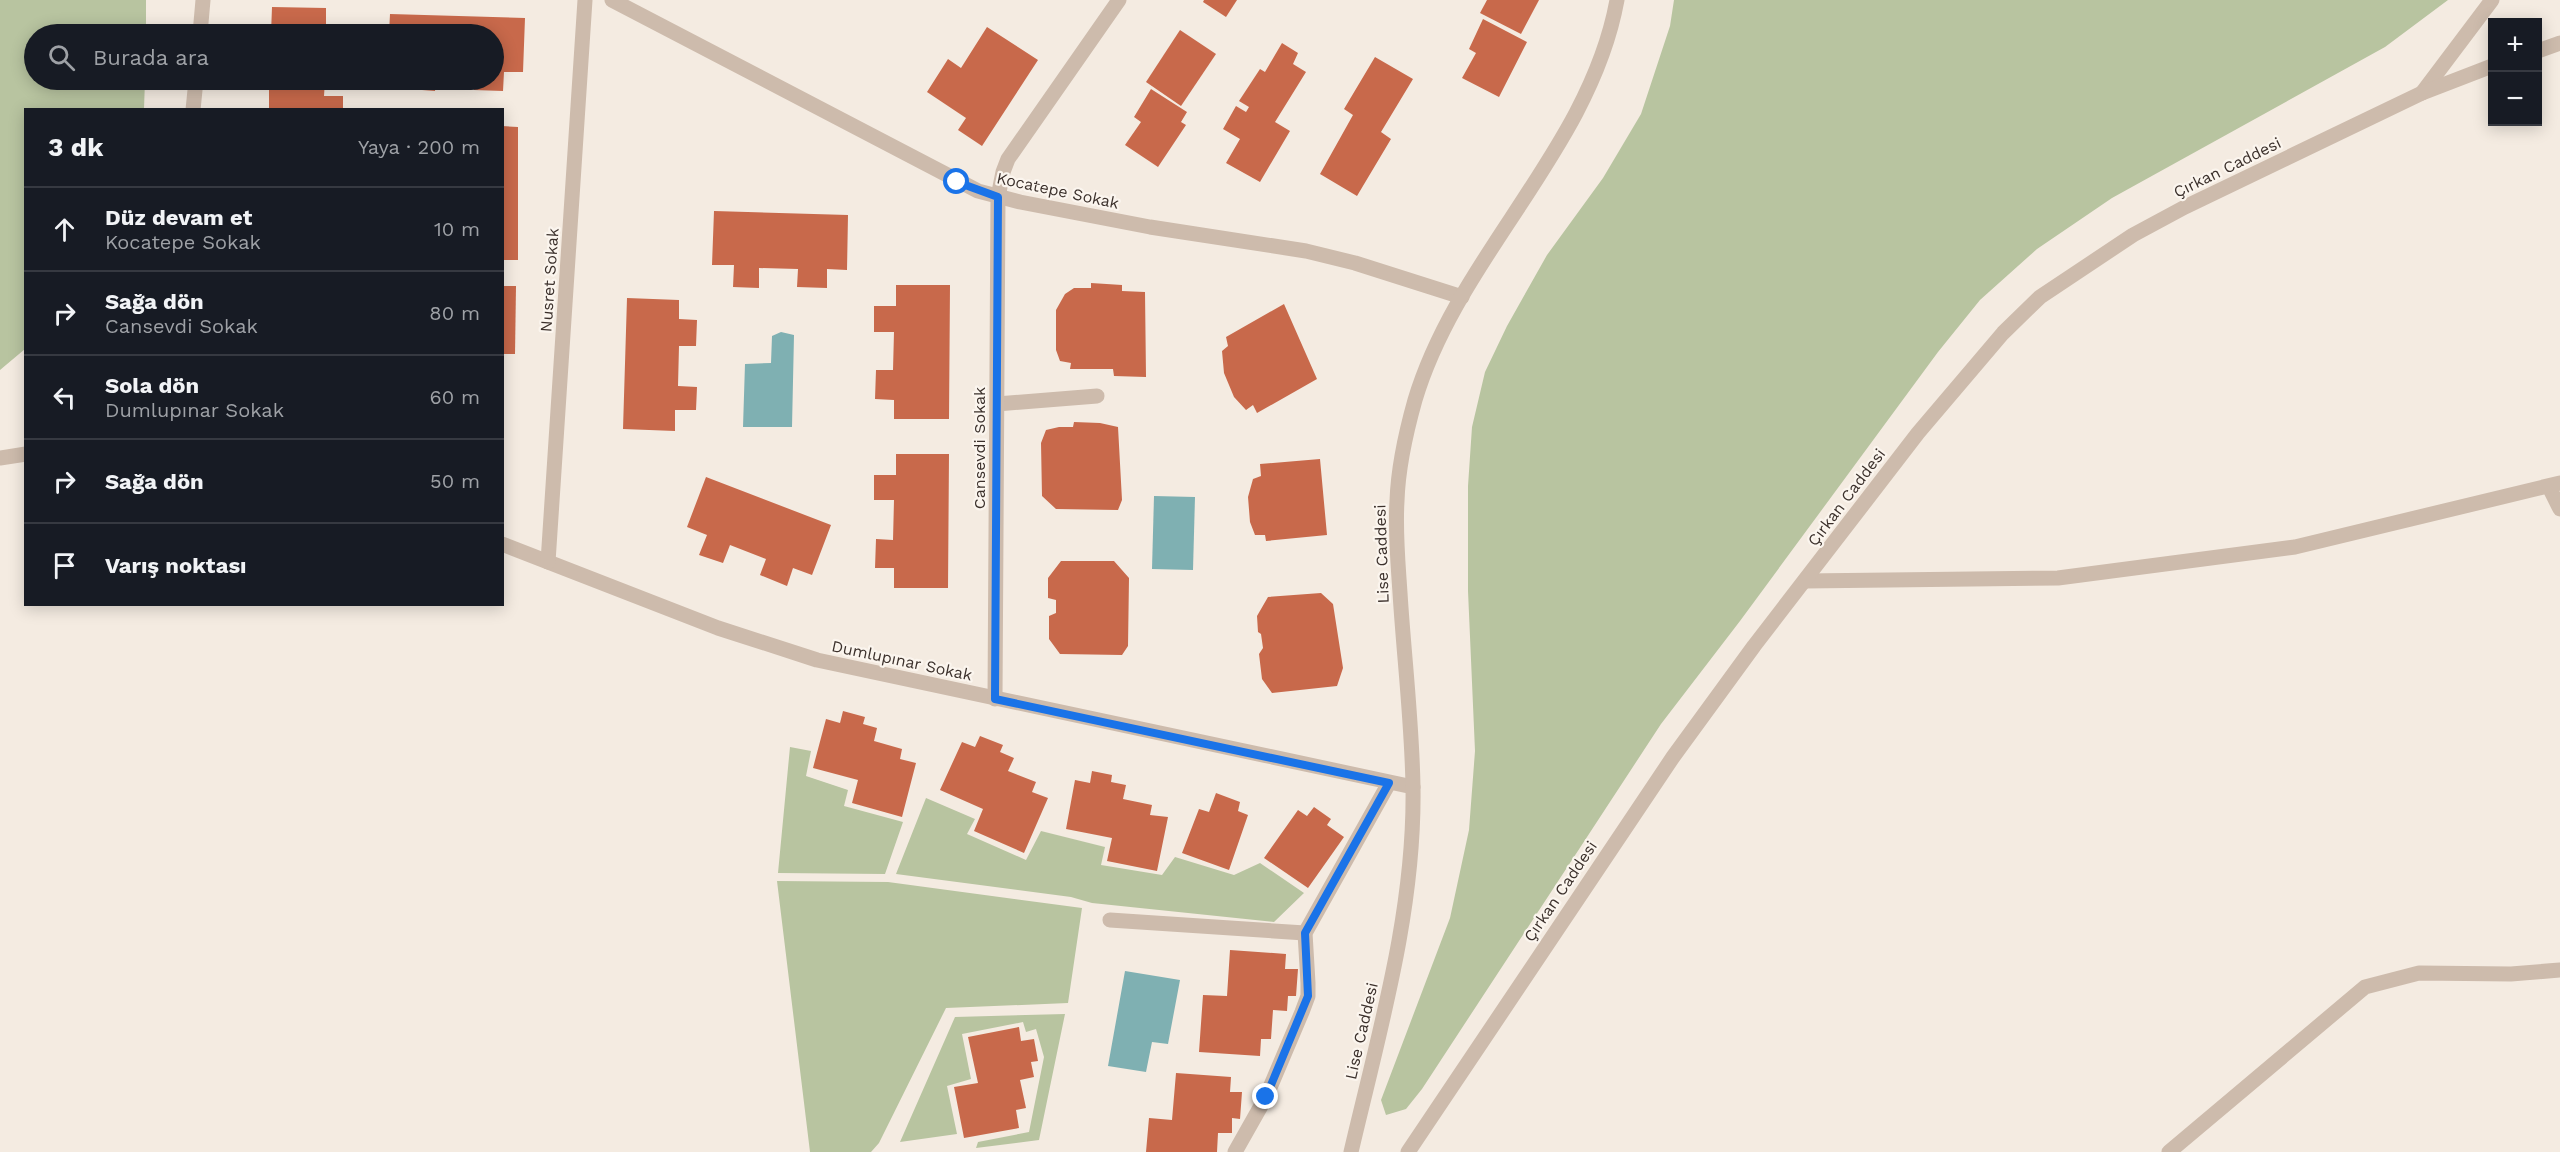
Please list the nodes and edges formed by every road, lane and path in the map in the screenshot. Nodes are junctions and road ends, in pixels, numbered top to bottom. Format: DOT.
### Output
graph roads {
  1 [pos="203,0"];
  2 [pos="585,0"];
  3 [pos="612,0"];
  4 [pos="1119,0"];
  5 [pos="1617,0"];
  6 [pos="2492,0"];
  7 [pos="201,24"];
  8 [pos="2560,43"];
  9 [pos="2542,50"];
  10 [pos="2488,68"];
  11 [pos="195,90"];
  12 [pos="2422,93"];
  13 [pos="193,108"];
  14 [pos="998,197"];
  15 [pos="1462,297"];
  16 [pos="1097,396"];
  17 [pos="997,404"];
  18 [pos="24,454"];
  19 [pos="0,458"];
  20 [pos="2554,485"];
  21 [pos="2560,509"];
  22 [pos="504,545"];
  23 [pos="548,562"];
  24 [pos="1805,581"];
  25 [pos="995,699"];
  26 [pos="1389,783"];
  27 [pos="1413,787"];
  28 [pos="1110,920"];
  29 [pos="1305,933"];
  30 [pos="2560,970"];
  31 [pos="1235,1152"];
  32 [pos="1351,1152"];
  33 [pos="1408,1152"];
  34 [pos="2169,1152"];
  1 -- 7 [label="street"];
  2 -- 23 [label="street, Nusret Sokak"];
  3 -- 14 [label="street, Kocatepe Sokak"];
  4 -- 14 [label="street, Cansevdi Sokak"];
  5 -- 15 [label="street, Lise Caddesi"];
  6 -- 12 [label="street"];
  8 -- 9 [label="street"];
  10 -- 12 [label="street, Çırkan Caddesi"];
  11 -- 13 [label="street"];
  12 -- 24 [label="street, Çırkan Caddesi"];
  14 -- 15 [label="street, Kocatepe Sokak"];
  14 -- 17 [label="street, Cansevdi Sokak"];
  15 -- 27 [label="street, Lise Caddesi"];
  16 -- 17 [label="street"];
  17 -- 25 [label="street, Cansevdi Sokak"];
  18 -- 19 [label="street"];
  20 -- 21 [label="street"];
  20 -- 24 [label="street"];
  22 -- 23 [label="street, Dumlupınar Sokak"];
  23 -- 25 [label="street, Dumlupınar Sokak"];
  24 -- 33 [label="street, Çırkan Caddesi"];
  25 -- 26 [label="street, Dumlupınar Sokak"];
  26 -- 27 [label="street, Dumlupınar Sokak"];
  26 -- 29 [label="street"];
  27 -- 32 [label="street, Lise Caddesi"];
  28 -- 29 [label="street"];
  29 -- 31 [label="street"];
  30 -- 34 [label="street"];
}
